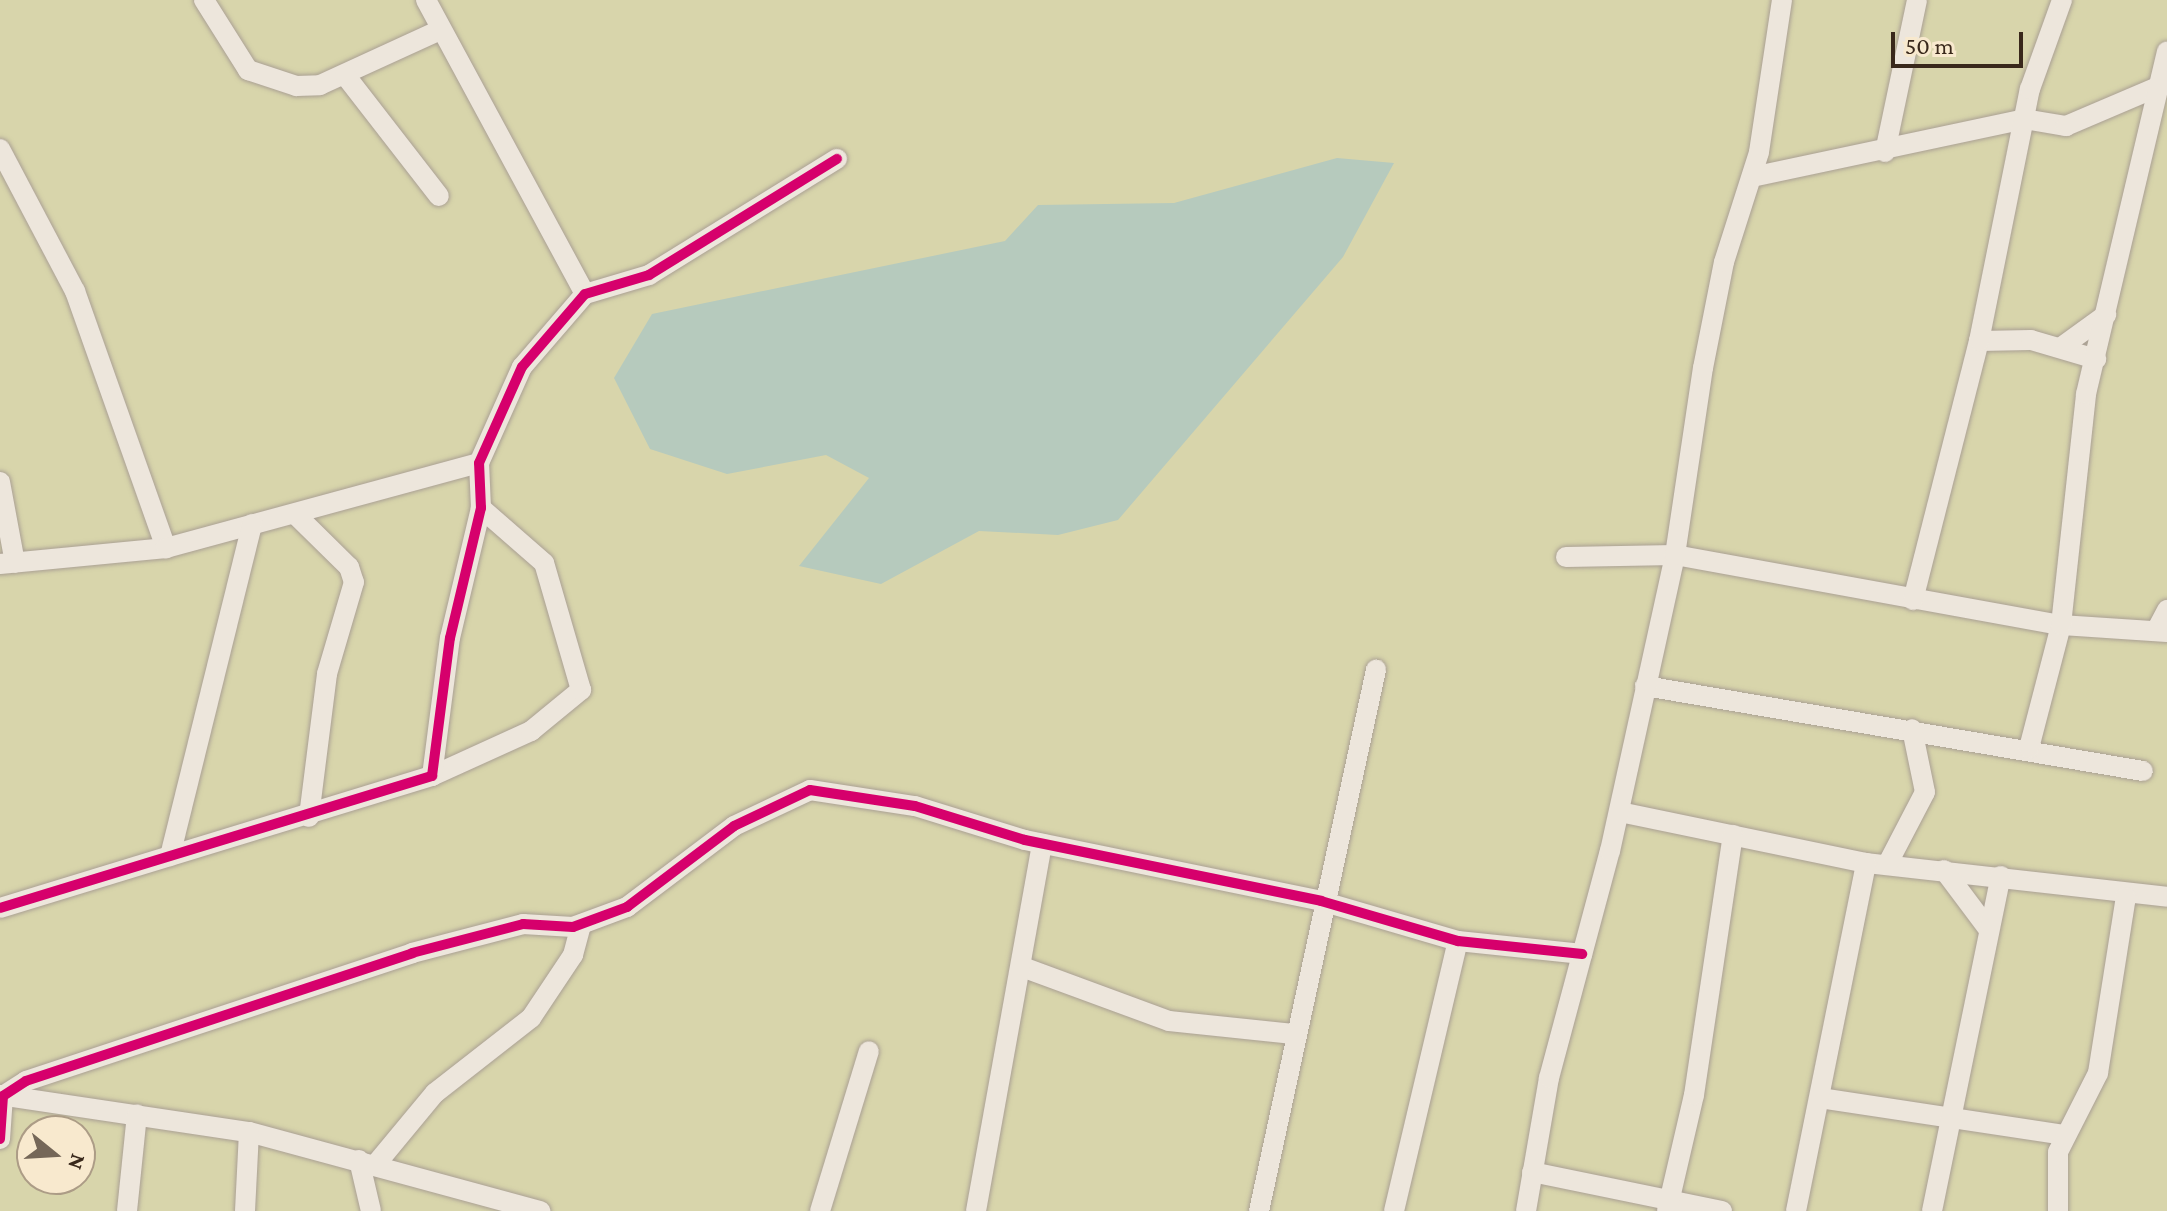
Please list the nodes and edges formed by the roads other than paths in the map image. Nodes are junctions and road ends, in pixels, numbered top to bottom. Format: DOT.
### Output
graph roads {
  1 [pos="204,0"];
  2 [pos="426,0"];
  3 [pos="1782,0"];
  4 [pos="1917,0"];
  5 [pos="2062,0"];
  6 [pos="438,31"];
  7 [pos="2167,51"];
  8 [pos="345,75"];
  9 [pos="2163,83"];
  10 [pos="2024,119"];
  11 [pos="0,149"];
  12 [pos="1885,152"];
  13 [pos="837,159"];
  14 [pos="1752,177"];
  15 [pos="439,196"];
  16 [pos="585,294"];
  17 [pos="2106,315"];
  18 [pos="1979,341"];
  19 [pos="2060,348"];
  20 [pos="2096,359"];
  21 [pos="479,463"];
  22 [pos="0,482"];
  23 [pos="481,508"];
  24 [pos="295,514"];
  25 [pos="252,524"];
  26 [pos="166,548"];
  27 [pos="1675,555"];
  28 [pos="1566,557"];
  29 [pos="7,563"];
  30 [pos="1913,600"];
  31 [pos="2167,610"];
  32 [pos="2061,625"];
  33 [pos="2161,631"];
  34 [pos="1376,670"];
  35 [pos="1645,686"];
  36 [pos="1912,729"];
  37 [pos="2029,748"];
  38 [pos="2143,771"];
  39 [pos="432,776"];
  40 [pos="1620,812"];
  41 [pos="309,817"];
  42 [pos="1733,835"];
  43 [pos="1042,844"];
  44 [pos="170,856"];
  45 [pos="1877,864"];
  46 [pos="1944,870"];
  47 [pos="2001,876"];
  48 [pos="2126,897"];
  49 [pos="2167,897"];
  50 [pos="1321,901"];
  51 [pos="0,908"];
  52 [pos="573,927"];
  53 [pos="1989,930"];
  54 [pos="1458,941"];
  55 [pos="1582,954"];
  56 [pos="1025,968"];
  57 [pos="1293,1034"];
  58 [pos="869,1051"];
  59 [pos="2,1095"];
  60 [pos="1820,1098"];
  61 [pos="137,1115"];
  62 [pos="1947,1120"];
  63 [pos="249,1132"];
  64 [pos="2065,1135"];
  65 [pos="0,1139"];
  66 [pos="368,1162"];
  67 [pos="1532,1172"];
  68 [pos="1668,1205"];
  69 [pos="127,1211"];
  70 [pos="245,1211"];
  71 [pos="371,1211"];
  72 [pos="540,1211"];
  73 [pos="820,1211"];
  74 [pos="976,1211"];
  75 [pos="1259,1211"];
  76 [pos="1394,1211"];
  77 [pos="1526,1211"];
  78 [pos="1722,1211"];
  79 [pos="1796,1211"];
  80 [pos="1932,1211"];
  81 [pos="2058,1211"];
  1 -- 8 [label="street"];
  2 -- 6 [label="street"];
  3 -- 14 [label="street"];
  4 -- 12 [label="street"];
  5 -- 10 [label="street"];
  6 -- 8 [label="street"];
  6 -- 16 [label="street"];
  7 -- 9 [label="street"];
  8 -- 15 [label="street"];
  9 -- 10 [label="street"];
  9 -- 17 [label="street"];
  10 -- 12 [label="street"];
  10 -- 18 [label="street"];
  11 -- 26 [label="street"];
  12 -- 14 [label="street"];
  13 -- 16 [label="street"];
  14 -- 27 [label="street"];
  16 -- 21 [label="street"];
  17 -- 19 [label="street"];
  17 -- 20 [label="street"];
  18 -- 19 [label="street"];
  18 -- 30 [label="street"];
  19 -- 20 [label="street"];
  20 -- 32 [label="street"];
  21 -- 23 [label="street"];
  21 -- 24 [label="street"];
  22 -- 29 [label="street"];
  23 -- 39 [label="street"];
  23 -- 39 [label="street"];
  24 -- 25 [label="street"];
  24 -- 41 [label="street"];
  25 -- 26 [label="street"];
  25 -- 44 [label="street"];
  26 -- 29 [label="street"];
  27 -- 28 [label="street"];
  27 -- 30 [label="street"];
  27 -- 35 [label="street"];
  30 -- 32 [label="street"];
  31 -- 33 [label="street"];
  32 -- 33 [label="street"];
  32 -- 37 [label="street"];
  34 -- 50 [label="street"];
  35 -- 36 [label="street"];
  35 -- 40 [label="street"];
  36 -- 37 [label="street"];
  36 -- 45 [label="street"];
  37 -- 38 [label="street"];
  39 -- 41 [label="street"];
  40 -- 42 [label="street"];
  40 -- 55 [label="street"];
  41 -- 44 [label="street"];
  42 -- 45 [label="street"];
  42 -- 68 [label="street"];
  43 -- 50 [label="street"];
  43 -- 52 [label="street"];
  43 -- 56 [label="street"];
  44 -- 51 [label="street"];
  45 -- 46 [label="street"];
  45 -- 60 [label="street"];
  46 -- 47 [label="street"];
  46 -- 53 [label="street"];
  47 -- 48 [label="street"];
  47 -- 53 [label="street"];
  48 -- 49 [label="street"];
  48 -- 64 [label="street"];
  50 -- 54 [label="street"];
  50 -- 57 [label="street"];
  52 -- 59 [label="street"];
  52 -- 66 [label="street"];
  53 -- 62 [label="street"];
  54 -- 55 [label="street"];
  54 -- 76 [label="street"];
  55 -- 67 [label="street"];
  56 -- 57 [label="street"];
  56 -- 74 [label="street"];
  57 -- 75 [label="street"];
  58 -- 73 [label="street"];
  59 -- 61 [label="street"];
  59 -- 65 [label="street"];
  60 -- 62 [label="street"];
  60 -- 79 [label="street"];
  61 -- 63 [label="street"];
  61 -- 69 [label="street"];
  62 -- 64 [label="street"];
  62 -- 80 [label="street"];
  63 -- 66 [label="street"];
  63 -- 70 [label="street"];
  64 -- 81 [label="street"];
  66 -- 71 [label="street"];
  66 -- 72 [label="street"];
  67 -- 68 [label="street"];
  67 -- 77 [label="street"];
  68 -- 78 [label="street"];
}
